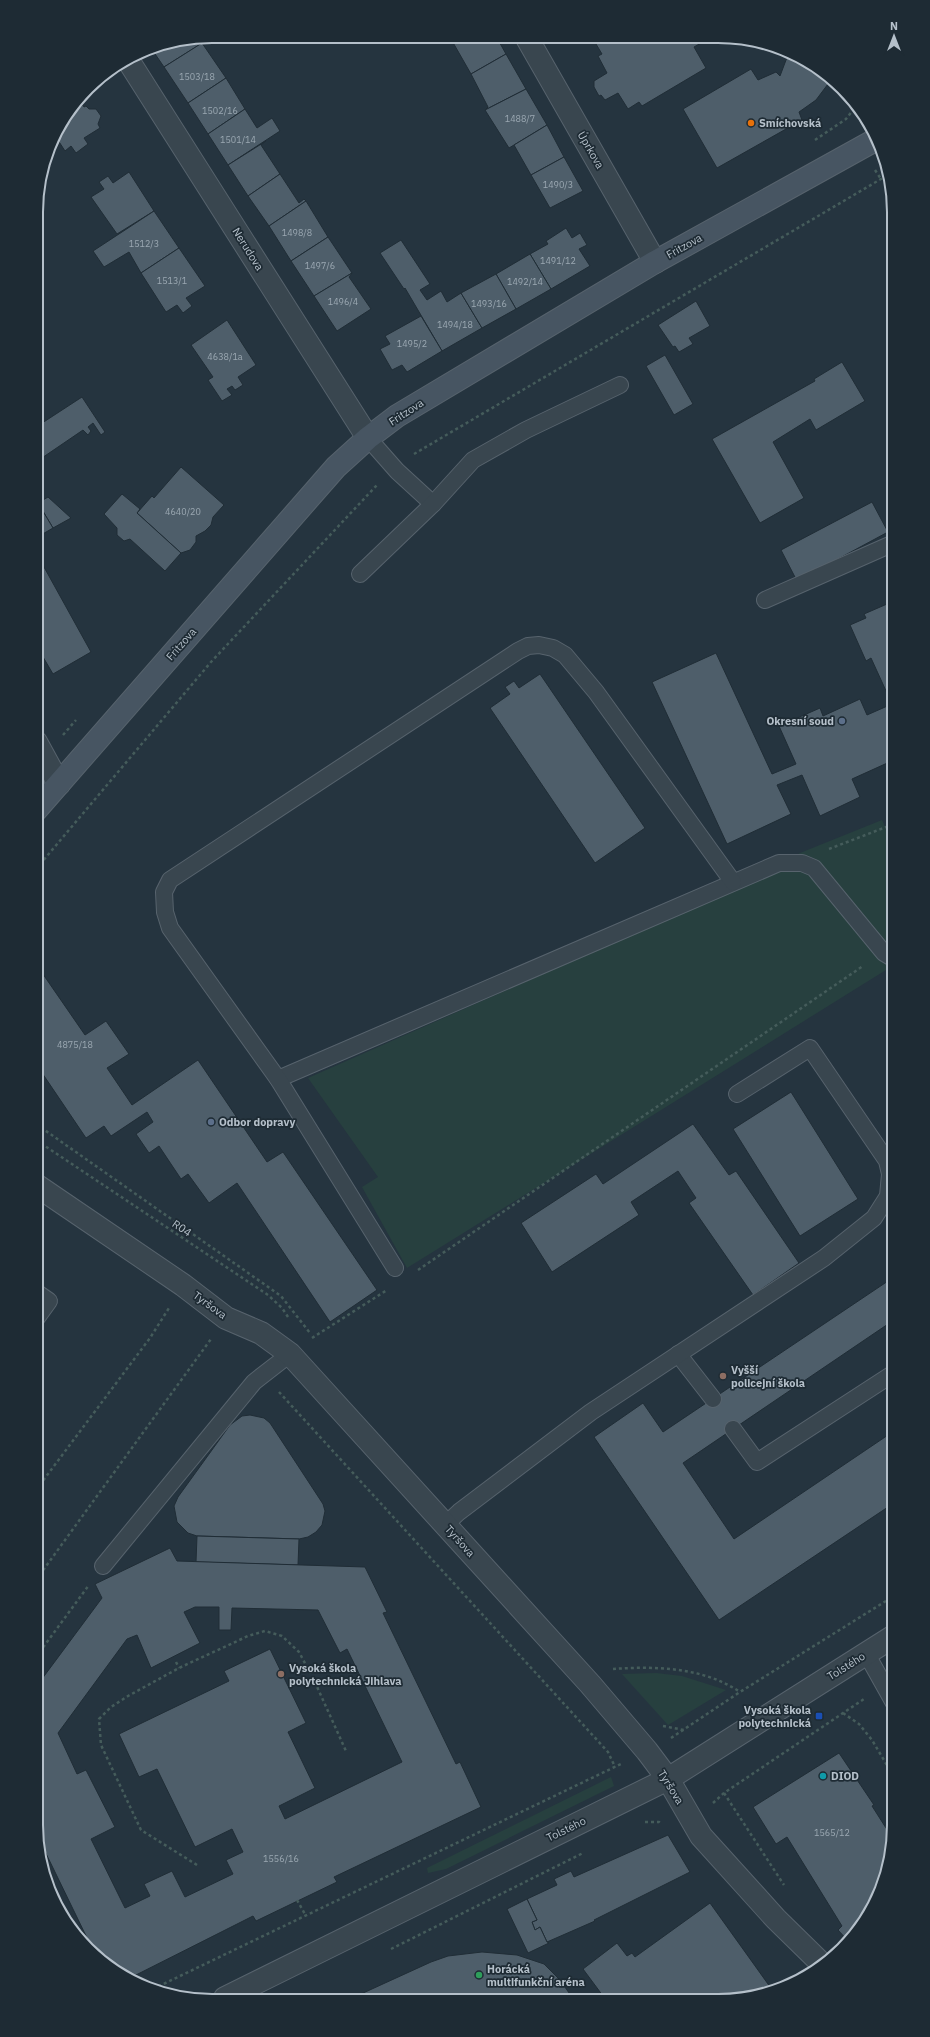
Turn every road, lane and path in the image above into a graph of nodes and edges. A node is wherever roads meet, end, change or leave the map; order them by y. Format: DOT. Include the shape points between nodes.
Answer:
graph roads {
  1 [pos="530,43"];
  2 [pos="130,64"];
  3 [pos="853,110"];
  4 [pos="846,119"];
  5 [pos="872,142"];
  6 [pos="883,177"];
  7 [pos="880,178"];
  8 [pos="655,262"];
  9 [pos="620,385"];
  10 [pos="368,438"];
  11 [pos="433,504"];
  12 [pos="887,546"];
  13 [pos="360,574"];
  14 [pos="765,600"];
  15 [pos="43,755"];
  16 [pos="59,784"];
  17 [pos="43,802"];
  18 [pos="887,827"];
  19 [pos="802,863"];
  20 [pos="733,882"];
  21 [pos="887,954"];
  22 [pos="887,957"];
  23 [pos="278,1079"];
  24 [pos="737,1094"];
  25 [pos="43,1129"];
  26 [pos="43,1145"];
  27 [pos="887,1160"];
  28 [pos="43,1190"];
  29 [pos="887,1198"];
  30 [pos="395,1268"];
  31 [pos="416,1271"];
  32 [pos="183,1286"];
  33 [pos="390,1288"];
  34 [pos="43,1297"];
  35 [pos="43,1309"];
  36 [pos="226,1318"];
  37 [pos="290,1320"];
  38 [pos="290,1354"];
  39 [pos="678,1354"];
  40 [pos="263,1374"];
  41 [pos="887,1378"];
  42 [pos="713,1399"];
  43 [pos="733,1429"];
  44 [pos="43,1481"];
  45 [pos="445,1525"];
  46 [pos="103,1566"];
  47 [pos="43,1570"];
  48 [pos="887,1600"];
  49 [pos="887,1640"];
  50 [pos="43,1648"];
  51 [pos="866,1654"];
  52 [pos="176,1662"];
  53 [pos="179,1668"];
  54 [pos="611,1669"];
  55 [pos="887,1691"];
  56 [pos="740,1692"];
  57 [pos="684,1730"];
  58 [pos="346,1751"];
  59 [pos="887,1765"];
  60 [pos="668,1779"];
  61 [pos="724,1793"];
  62 [pos="693,1823"];
  63 [pos="639,1825"];
  64 [pos="590,1850"];
  65 [pos="197,1865"];
  66 [pos="788,1891"];
  67 [pos="297,1900"];
  68 [pos="306,1916"];
  69 [pos="385,1952"];
  70 [pos="819,1961"];
  71 [pos="160,1986"];
  72 [pos="233,1994"];
  1 -- 8 [label="street, Úprkova"];
  2 -- 10 [label="street, Nerudova"];
  3 -- 4 [label="path"];
  5 -- 8 [label="street, Fritzova"];
  6 -- 7 [label="path"];
  8 -- 10 [label="street, Fritzova" via="397,416"];
  9 -- 11 [label="lane" via="526,430 473,460"];
  10 -- 11 [label="lane" via="397,471"];
  10 -- 16 [label="street, Fritzova" via="336,467"];
  11 -- 13 [label="lane"];
  12 -- 14 [label="lane"];
  15 -- 16 [label="street"];
  16 -- 17 [label="street, Fritzova"];
  18 -- 19 [label="path" via="829,849"];
  19 -- 20 [label="lane" via="779,863"];
  19 -- 21 [label="lane" via="814,868 824,878"];
  20 -- 23 [label="lane"];
  20 -- 23 [label="lane" via="596,692 565,655 553,648 528,646 170,880 164,892 165,912 170,928"];
  22 -- 31 [label="path"];
  23 -- 30 [label="lane"];
  24 -- 27 [label="lane" via="810,1048"];
  25 -- 33 [label="path" via="282,1296 313,1337"];
  26 -- 37 [label="path, R04" via="268,1295"];
  28 -- 32 [label="street, Tyršova"];
  29 -- 39 [label="lane" via="874,1218 824,1258"];
  32 -- 36 [label="street, Tyršova"];
  32 -- 44 [label="path" via="150,1338"];
  34 -- 35 [label="lane" via="49,1301"];
  36 -- 38 [label="street, Tyršova" via="261,1333"];
  36 -- 47 [label="path"];
  38 -- 40 [label="lane"];
  38 -- 45 [label="street, Tyršova"];
  39 -- 42 [label="lane"];
  39 -- 45 [label="lane" via="591,1412"];
  40 -- 46 [label="lane"];
  40 -- 68 [label="path" via="608,1752 614,1767"];
  41 -- 43 [label="lane" via="758,1462"];
  45 -- 60 [label="street, Tyršova" via="590,1684"];
  46 -- 50 [label="path"];
  48 -- 56 [label="path"];
  49 -- 51 [label="street, Tolstého"];
  51 -- 55 [label="lane"];
  51 -- 60 [label="street, Tolstého"];
  52 -- 53 [label="path"];
  53 -- 58 [label="path" via="248,1636 265,1631 282,1636 299,1652"];
  53 -- 65 [label="path" via="111,1707 99,1719 99,1730 101,1745 140,1830"];
  54 -- 56 [label="path" via="641,1667 675,1670 727,1683"];
  56 -- 57 [label="path"];
  59 -- 61 [label="path" via="859,1724 843,1713"];
  60 -- 62 [label="street, Tyršova"];
  60 -- 72 [label="street, Tolstého"];
  61 -- 62 [label="path"];
  61 -- 66 [label="path"];
  62 -- 63 [label="path" via="674,1837 659,1822"];
  62 -- 70 [label="street, Tyršova" via="701,1836 776,1919"];
  64 -- 69 [label="path"];
  67 -- 68 [label="path"];
  68 -- 71 [label="path"];
}
